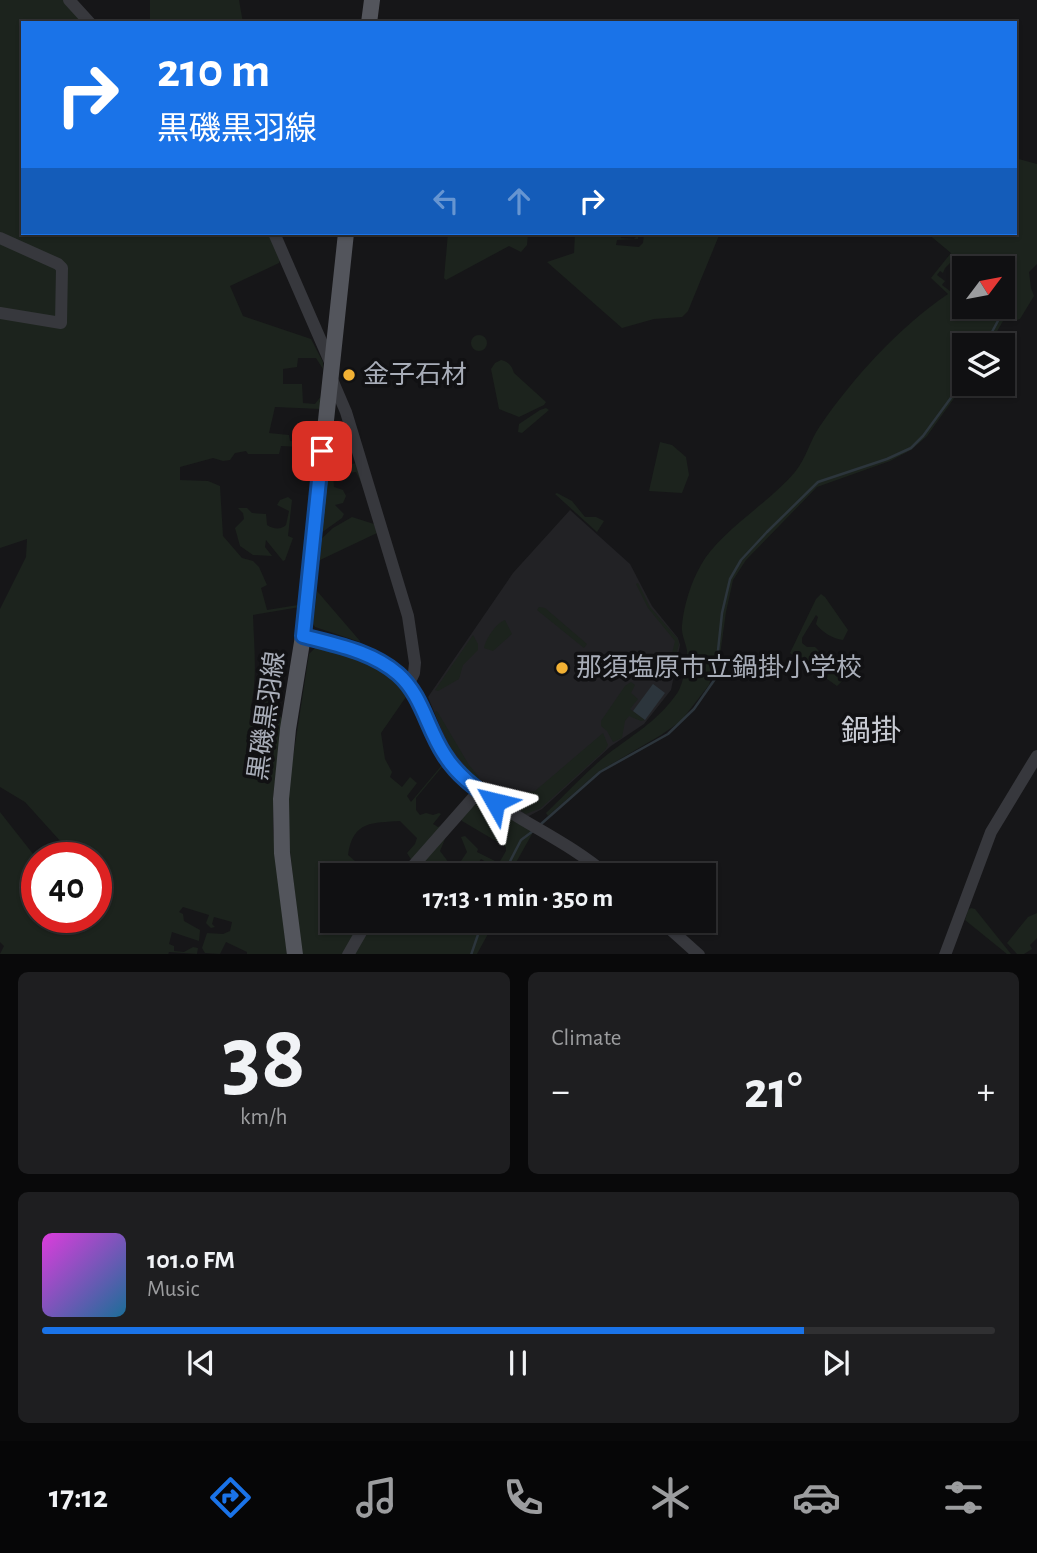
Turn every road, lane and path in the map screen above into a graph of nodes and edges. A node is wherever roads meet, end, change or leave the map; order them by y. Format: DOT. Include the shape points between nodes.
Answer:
graph roads {
  1 [pos="69,0"];
  2 [pos="372,0"];
  3 [pos="88,21"];
  4 [pos="369,21"];
  5 [pos="275,235"];
  6 [pos="346,235"];
  7 [pos="0,238"];
  8 [pos="0,313"];
  9 [pos="330,369"];
  10 [pos="303,636"];
  11 [pos="408,685"];
  12 [pos="1037,756"];
  13 [pos="479,791"];
  14 [pos="416,863"];
  15 [pos="591,863"];
  16 [pos="360,933"];
  17 [pos="675,933"];
  18 [pos="295,954"];
  19 [pos="348,954"];
  20 [pos="699,954"];
  21 [pos="945,954"];
  1 -- 3 [label="street"];
  2 -- 4 [label="main road"];
  5 -- 9 [label="street"];
  6 -- 9 [label="main road, 黒磯黒羽線"];
  7 -- 8 [label="street" via="62,268 61,330"];
  9 -- 10 [label="main road, 黒磯黒羽線"];
  9 -- 11 [label="street" via="408,617 415,663"];
  10 -- 11 [label="street" via="375,659"];
  10 -- 18 [label="main road, 黒磯黒羽線" via="281,799 282,853"];
  11 -- 13 [label="street" via="443,753"];
  12 -- 21 [label="street" via="991,832"];
  13 -- 14 [label="street"];
  13 -- 15 [label="street"];
  16 -- 19 [label="street"];
  17 -- 20 [label="street"];
}
